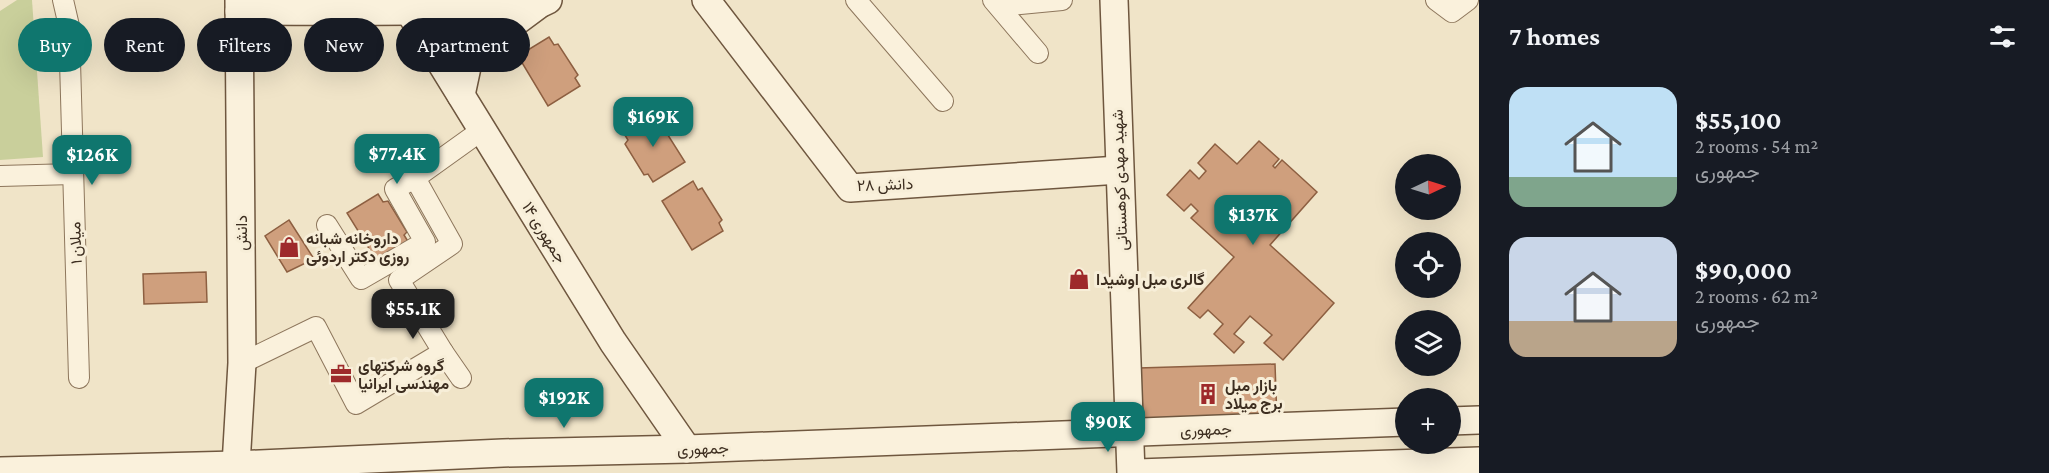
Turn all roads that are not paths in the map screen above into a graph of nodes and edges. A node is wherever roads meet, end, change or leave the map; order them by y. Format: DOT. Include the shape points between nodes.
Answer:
graph roads {
  1 [pos="63,0"];
  2 [pos="706,0"];
  3 [pos="856,0"];
  4 [pos="1062,0"];
  5 [pos="1113,0"];
  6 [pos="1436,0"];
  7 [pos="1468,0"];
  8 [pos="543,3"];
  9 [pos="996,3"];
  10 [pos="239,6"];
  11 [pos="416,6"];
  12 [pos="1038,53"];
  13 [pos="461,95"];
  14 [pos="943,101"];
  15 [pos="482,130"];
  16 [pos="1119,170"];
  17 [pos="73,174"];
  18 [pos="0,176"];
  19 [pos="415,178"];
  20 [pos="327,225"];
  21 [pos="442,352"];
  22 [pos="242,363"];
  23 [pos="79,378"];
  24 [pos="461,378"];
  25 [pos="1479,420"];
  26 [pos="1461,421"];
  27 [pos="1395,422"];
  28 [pos="1130,432"];
  29 [pos="687,449"];
  30 [pos="1479,461"];
  31 [pos="236,470"];
  32 [pos="0,471"];
  33 [pos="1131,473"];
  34 [pos="1138,473"];
  1 -- 17 [label="street, میلان ۱" via="69,26"];
  2 -- 16 [label="main road, دانش ۲۸" via="850,188"];
  3 -- 14 [label="street"];
  4 -- 9 [label="street"];
  5 -- 16 [label="main road, شهید مهدی کوهستانی"];
  6 -- 7 [label="street" via="1452,12"];
  8 -- 11 [label="main road"];
  8 -- 13 [label="main road" via="476,51 467,67"];
  9 -- 12 [label="street"];
  10 -- 11 [label="main road"];
  10 -- 22 [label="main road, دانش"];
  11 -- 13 [label="main road, جمهوری ۱۴"];
  13 -- 15 [label="main road, جمهوری ۱۴"];
  15 -- 19 [label="street"];
  15 -- 29 [label="main road, جمهوری ۱۴" via="613,342"];
  16 -- 28 [label="main road, شهید مهدی کوهستانی"];
  17 -- 18 [label="street"];
  17 -- 23 [label="street, میلان ۱"];
  19 -- 20 [label="street" via="395,189 425,242 361,279"];
  19 -- 21 [label="street" via="452,244 399,280"];
  21 -- 22 [label="street" via="356,404 316,327"];
  21 -- 24 [label="street"];
  22 -- 31 [label="main road, دانش"];
  25 -- 26 [label="main road"];
  27 -- 28 [label="main road, جمهوری"];
  28 -- 29 [label="main road, جمهوری"];
  28 -- 33 [label="main road, شهید مهدی کوهستانی"];
  29 -- 31 [label="main road, جمهوری" via="503,453"];
  30 -- 34 [label="main road"];
  31 -- 32 [label="main road, جمهوری"];
}
